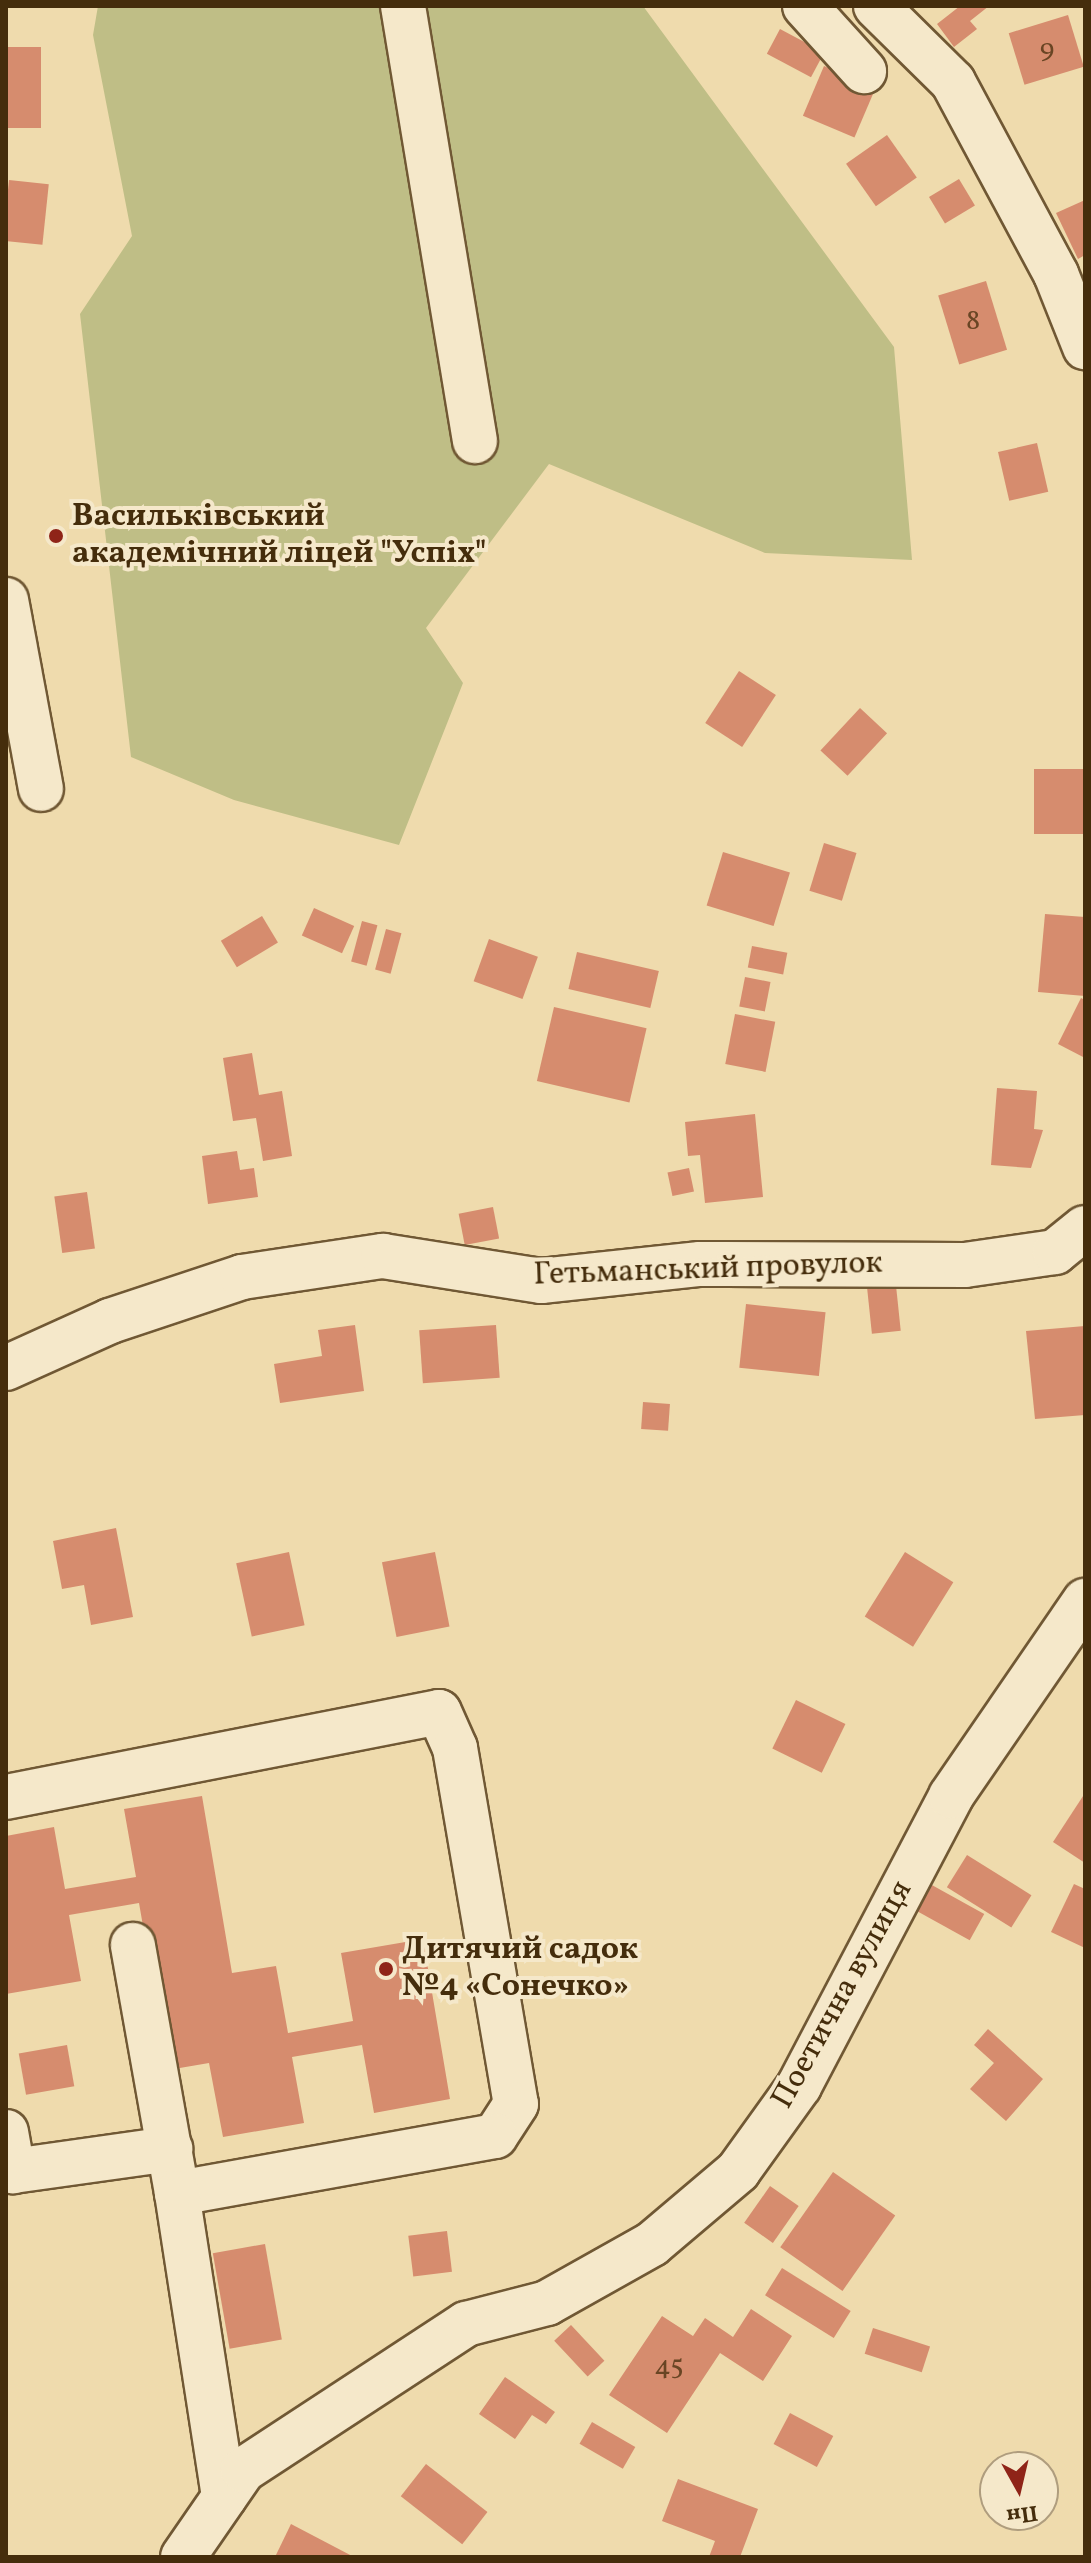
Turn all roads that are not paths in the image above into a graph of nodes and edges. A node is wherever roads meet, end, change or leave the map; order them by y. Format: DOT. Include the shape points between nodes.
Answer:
graph roads {
  1 [pos="403,6"];
  2 [pos="805,6"];
  3 [pos="876,6"];
  4 [pos="864,71"];
  5 [pos="1085,347"];
  6 [pos="475,441"];
  7 [pos="6,600"];
  8 [pos="41,789"];
  9 [pos="1085,1228"];
  10 [pos="6,1368"];
  11 [pos="1085,1601"];
  12 [pos="6,1797"];
  13 [pos="133,1945"];
  14 [pos="6,2132"];
  15 [pos="170,2149"];
  16 [pos="177,2193"];
  17 [pos="224,2497"];
  18 [pos="183,2557"];
  1 -- 6 [label="street"];
  2 -- 4 [label="street"];
  3 -- 5 [label="street" via="953,82 1056,274"];
  7 -- 8 [label="street"];
  9 -- 10 [label="street, Гетьманський провулок" via="1055,1252 965,1265 700,1264 541,1281 383,1256 242,1277 110,1321"];
  11 -- 17 [label="street, Поетична вулиця" via="951,1796 799,2086 738,2171 652,2244 547,2303 466,2324 243,2470"];
  12 -- 16 [label="street" via="439,1712 455,1748 516,2104 495,2136"];
  13 -- 15 [label="street"];
  14 -- 15 [label="street" via="13,2171"];
  15 -- 16 [label="street"];
  16 -- 17 [label="street"];
  17 -- 18 [label="street, Поетична вулиця"];
}
